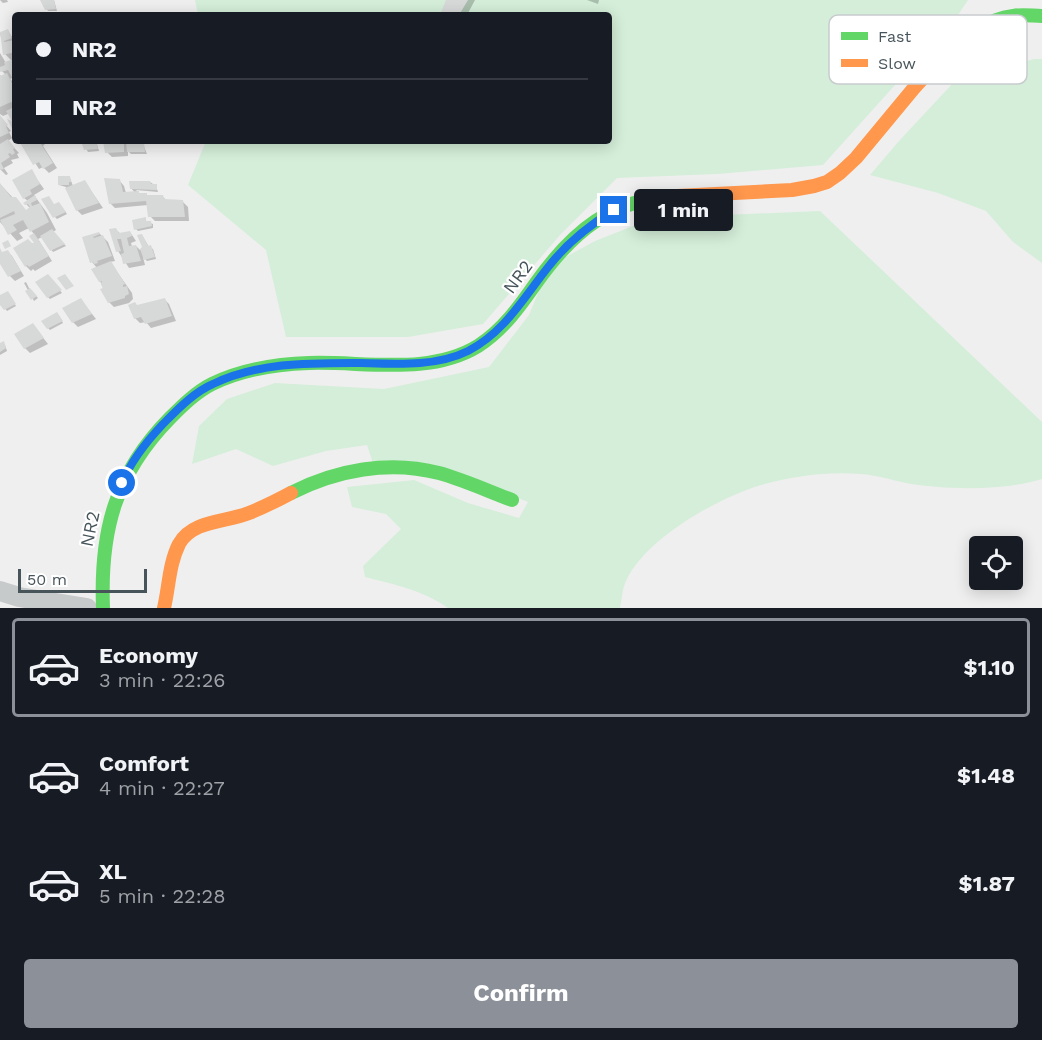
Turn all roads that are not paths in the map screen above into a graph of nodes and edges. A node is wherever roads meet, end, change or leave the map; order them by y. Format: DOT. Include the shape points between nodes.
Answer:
graph roads {
  1 [pos="1009,15"];
  2 [pos="1042,16"];
  3 [pos="917,84"];
  4 [pos="512,500"];
  5 [pos="0,591"];
  6 [pos="87,608"];
  7 [pos="104,608"];
  8 [pos="164,608"];
  1 -- 2 [label="main road, NR2 / NR2"];
  3 -- 7 [label="main road, NR2 / NR2" via="871,142 842,172 824,183 795,191 652,197 614,210 574,237 512,316 467,351 427,362 285,365 232,376 211,385 153,434 127,471 108,520 103,548"];
  4 -- 8 [label="main road" via="432,471 379,468 339,475 238,518 197,528 184,536 177,548"];
  5 -- 6 [label="street"];
}
